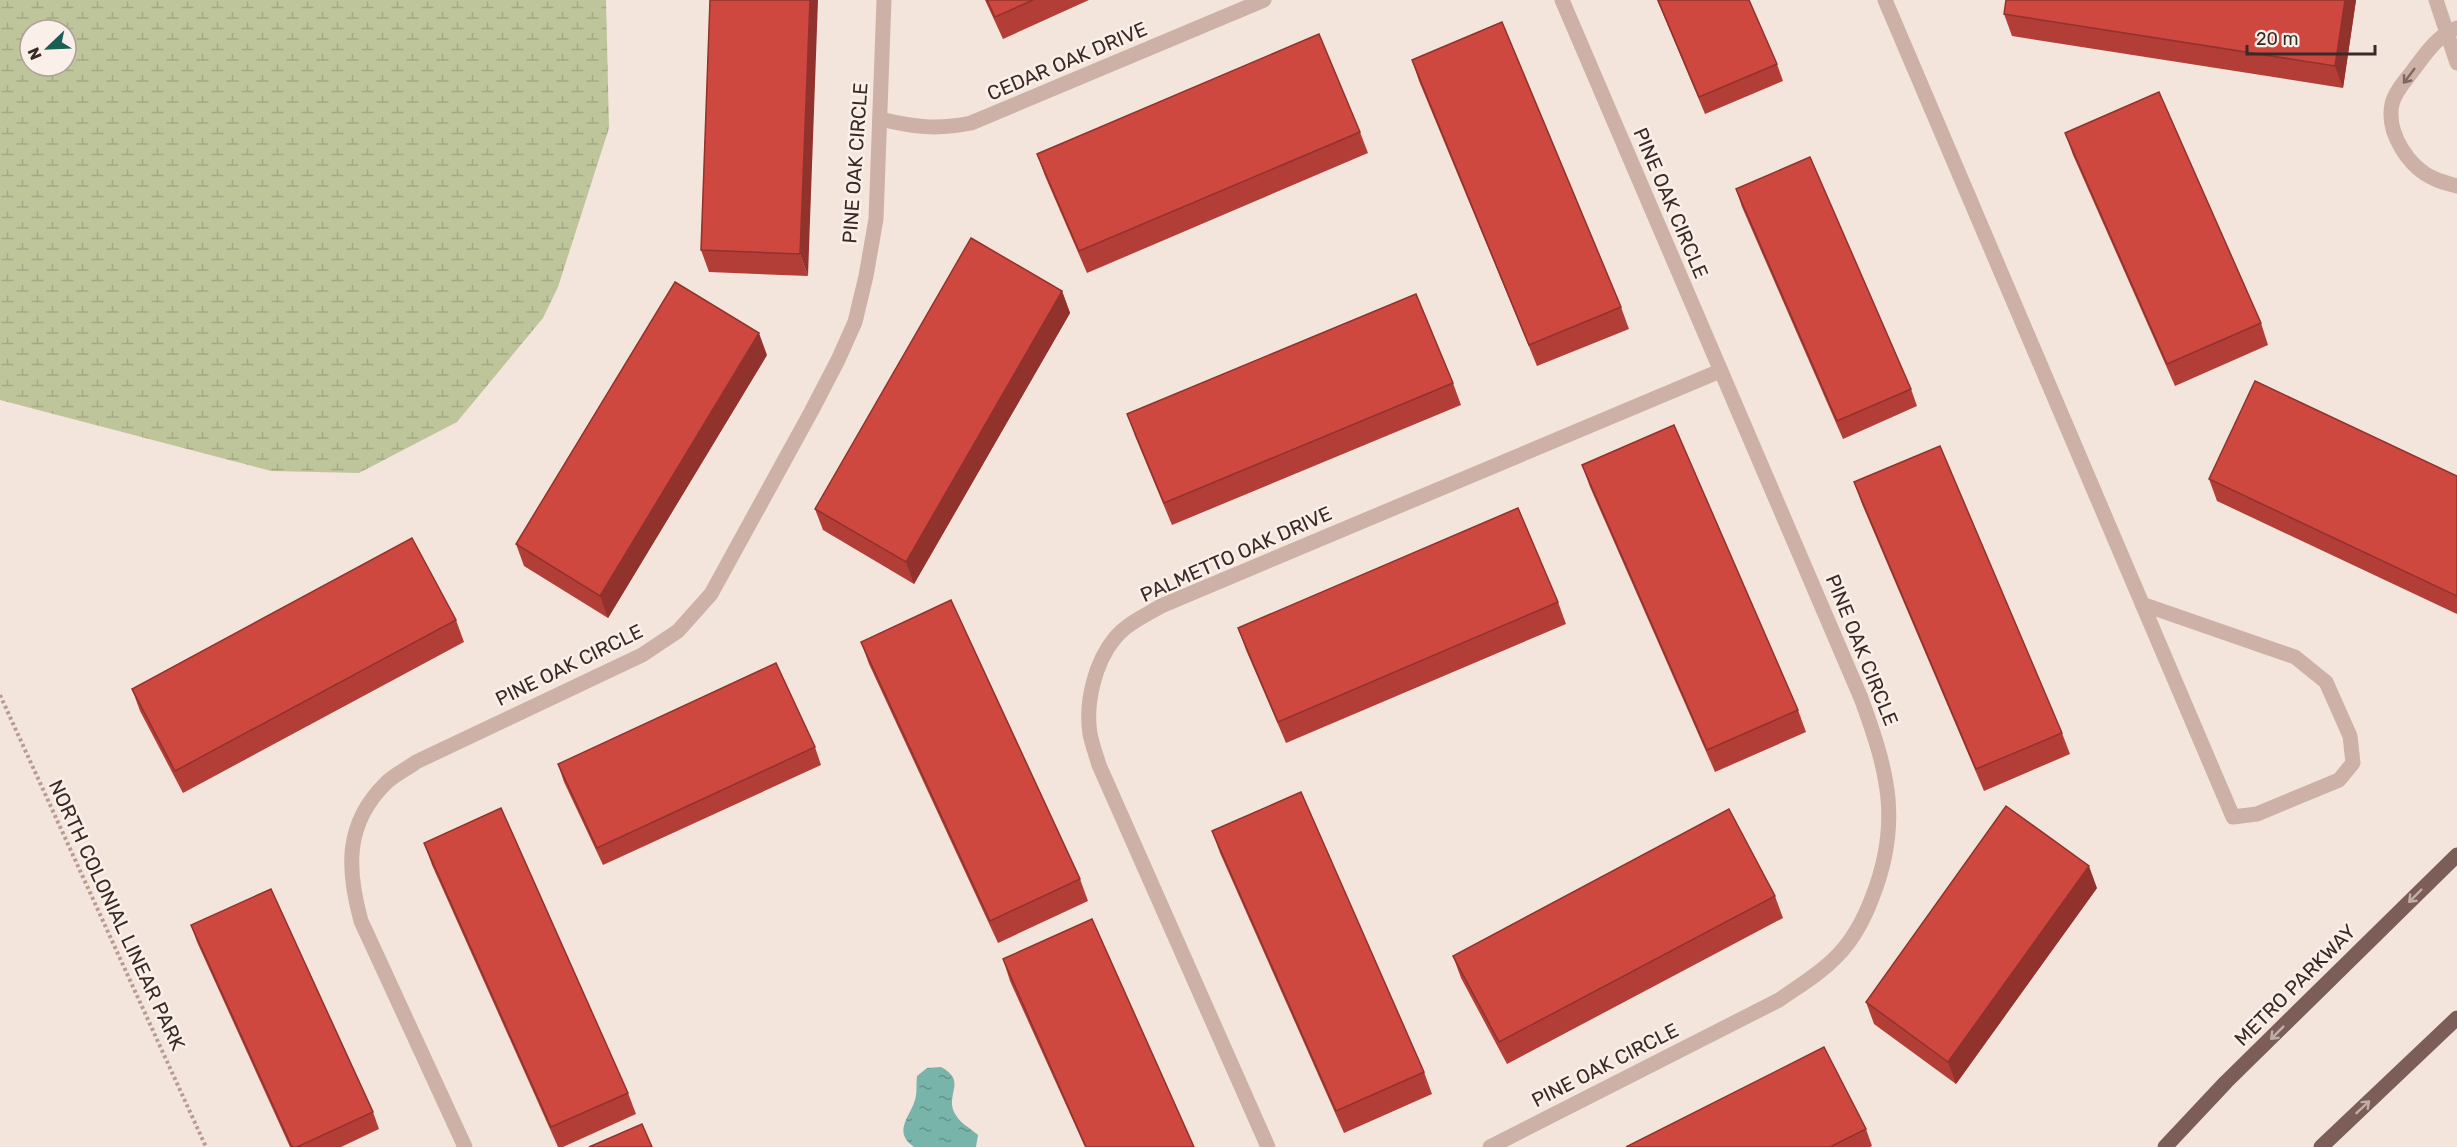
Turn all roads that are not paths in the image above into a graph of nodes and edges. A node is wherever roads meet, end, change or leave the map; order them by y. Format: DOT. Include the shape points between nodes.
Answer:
graph roads {
  1 [pos="884,0"];
  2 [pos="1264,0"];
  3 [pos="1562,0"];
  4 [pos="1885,0"];
  5 [pos="2436,0"];
  6 [pos="2452,30"];
  7 [pos="2457,63"];
  8 [pos="880,119"];
  9 [pos="2457,186"];
  10 [pos="1720,371"];
  11 [pos="2142,604"];
  12 [pos="2457,855"];
  13 [pos="2457,1018"];
  14 [pos="465,1147"];
  15 [pos="1268,1147"];
  16 [pos="1490,1147"];
  17 [pos="2165,1147"];
  18 [pos="2321,1147"];
  1 -- 8 [label="street, PINE OAK CIRCLE"];
  2 -- 8 [label="street, CEDAR OAK DRIVE" via="971,123 945,128 915,127"];
  3 -- 10 [label="street, PINE OAK CIRCLE"];
  4 -- 11 [label="street"];
  5 -- 6 [label="street"];
  6 -- 7 [label="street"];
  6 -- 9 [label="street, one-way" via="2427,51 2402,86 2391,116 2395,136 2408,159 2433,178"];
  8 -- 14 [label="street, PINE OAK CIRCLE" via="876,219 855,322 711,594 678,631 642,655 416,762 386,783 366,808 354,833 350,866 361,921"];
  10 -- 15 [label="street, PALMETTO OAK DRIVE" via="1161,606 1116,637 1103,658 1089,704 1090,733 1099,765"];
  10 -- 16 [label="street, PINE OAK CIRCLE" via="1877,742 1887,779 1890,816 1886,857 1863,920 1838,955 1814,977 1779,1000"];
  11 -- 11 [label="street" via="2233,817 2258,814 2339,780 2354,763 2350,736 2326,681 2295,657"];
  12 -- 17 [label="main road, METRO PARKWAY, one-way"];
  18 -- 13 [label="main road, one-way"];
}
